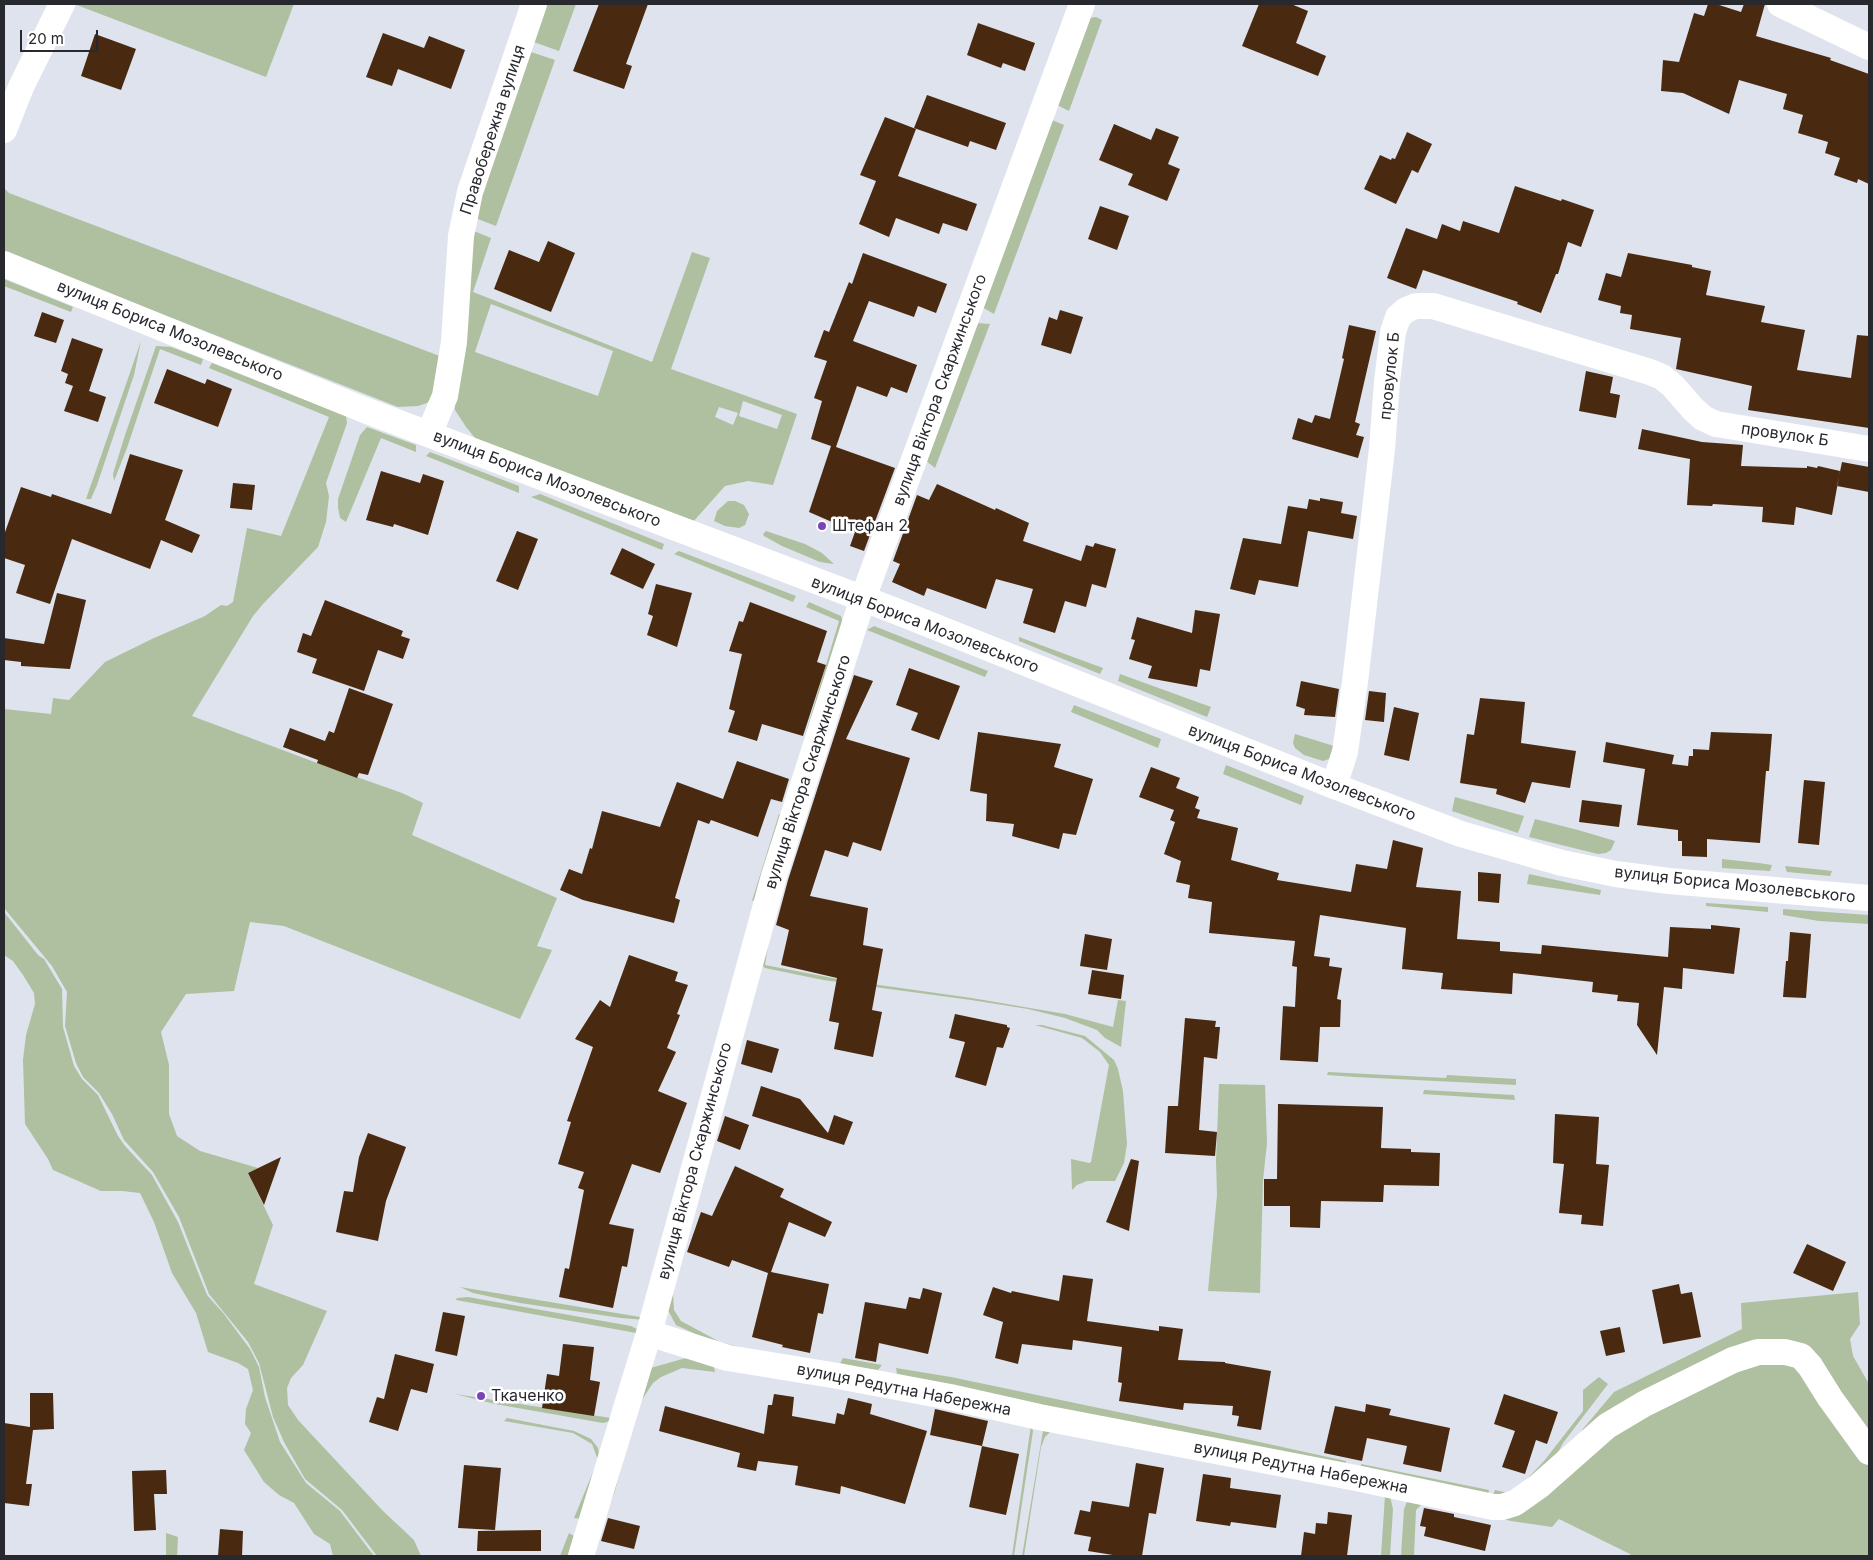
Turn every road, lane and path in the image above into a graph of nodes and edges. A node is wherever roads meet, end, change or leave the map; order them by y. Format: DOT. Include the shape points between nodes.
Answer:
graph roads {
  1 [pos="62,4"];
  2 [pos="534,4"];
  3 [pos="1082,4"];
  4 [pos="1780,4"];
  5 [pos="1869,47"];
  6 [pos="4,130"];
  7 [pos="4,264"];
  8 [pos="429,434"];
  9 [pos="1869,449"];
  10 [pos="863,598"];
  11 [pos="1334,786"];
  12 [pos="1869,898"];
  13 [pos="649,1333"];
  14 [pos="1869,1452"];
  15 [pos="580,1556"];
  1 -- 6 [label="street" via="21,87"];
  2 -- 8 [label="street, Правобережна вулиця" via="470,192 461,236 454,342 447,386"];
  3 -- 10 [label="street, вулиця Віктора Скаржинського"];
  4 -- 5 [label="street"];
  7 -- 8 [label="street, вулиця Бориса Мозолевського"];
  8 -- 10 [label="street, вулиця Бориса Мозолевського"];
  9 -- 11 [label="street, провулок Б" via="1716,424 1703,418 1673,386 1650,372 1433,306 1406,310 1398,317 1392,332 1355,682 1346,752"];
  10 -- 11 [label="street, вулиця Бориса Мозолевського"];
  10 -- 13 [label="street, вулиця Віктора Скаржинського" via="774,876"];
  11 -- 12 [label="street, вулиця Бориса Мозолевського" via="1461,834 1562,863 1669,881"];
  13 -- 14 [label="street, вулиця Редутна Набережна" via="728,1358 950,1397 1492,1507 1515,1503 1607,1426 1644,1404 1733,1360 1758,1352 1785,1352 1801,1356 1810,1366"];
  13 -- 15 [label="street, вулиця Віктора Скаржинського"];
}
